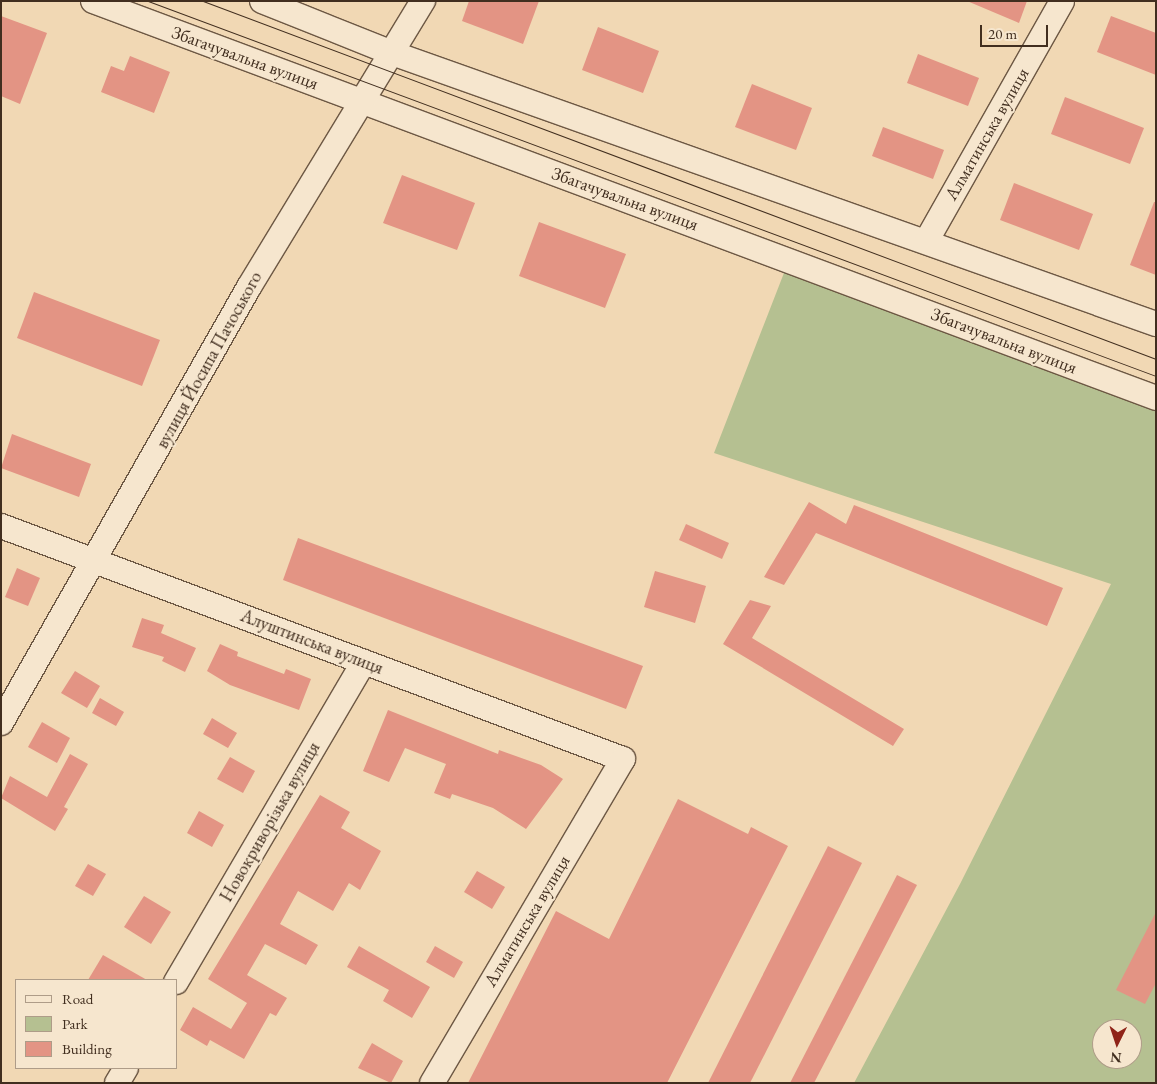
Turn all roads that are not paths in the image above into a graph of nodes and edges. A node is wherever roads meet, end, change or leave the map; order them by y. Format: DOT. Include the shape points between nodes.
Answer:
graph roads {
  1 [pos="93,1"];
  2 [pos="262,1"];
  3 [pos="423,1"];
  4 [pos="1062,1"];
  5 [pos="392,53"];
  6 [pos="361,101"];
  7 [pos="927,240"];
  8 [pos="1156,324"];
  9 [pos="1156,398"];
  10 [pos="1,526"];
  11 [pos="97,561"];
  12 [pos="364,662"];
  13 [pos="1,723"];
  14 [pos="623,759"];
  15 [pos="178,979"];
  16 [pos="125,1069"];
  17 [pos="117,1083"];
  18 [pos="432,1083"];
  1 -- 6 [label="street, Збагачувальна вулиця"];
  2 -- 5 [label="street"];
  3 -- 5 [label="street, вулиця Йосипа Пачоського"];
  4 -- 7 [label="street, Алматинська вулиця"];
  5 -- 6 [label="street, вулиця Йосипа Пачоського"];
  5 -- 7 [label="street"];
  6 -- 9 [label="street, Збагачувальна вулиця"];
  6 -- 11 [label="street, вулиця Йосипа Пачоського" via="249,288"];
  7 -- 8 [label="street"];
  10 -- 11 [label="street, Алуштинська вулиця"];
  11 -- 12 [label="street, Алуштинська вулиця"];
  11 -- 13 [label="street, вулиця Йосипа Пачоського"];
  12 -- 14 [label="street, Алуштинська вулиця"];
  12 -- 15 [label="street, Новокриворізька вулиця"];
  14 -- 18 [label="street, Алматинська вулиця"];
  16 -- 17 [label="street"];
}
